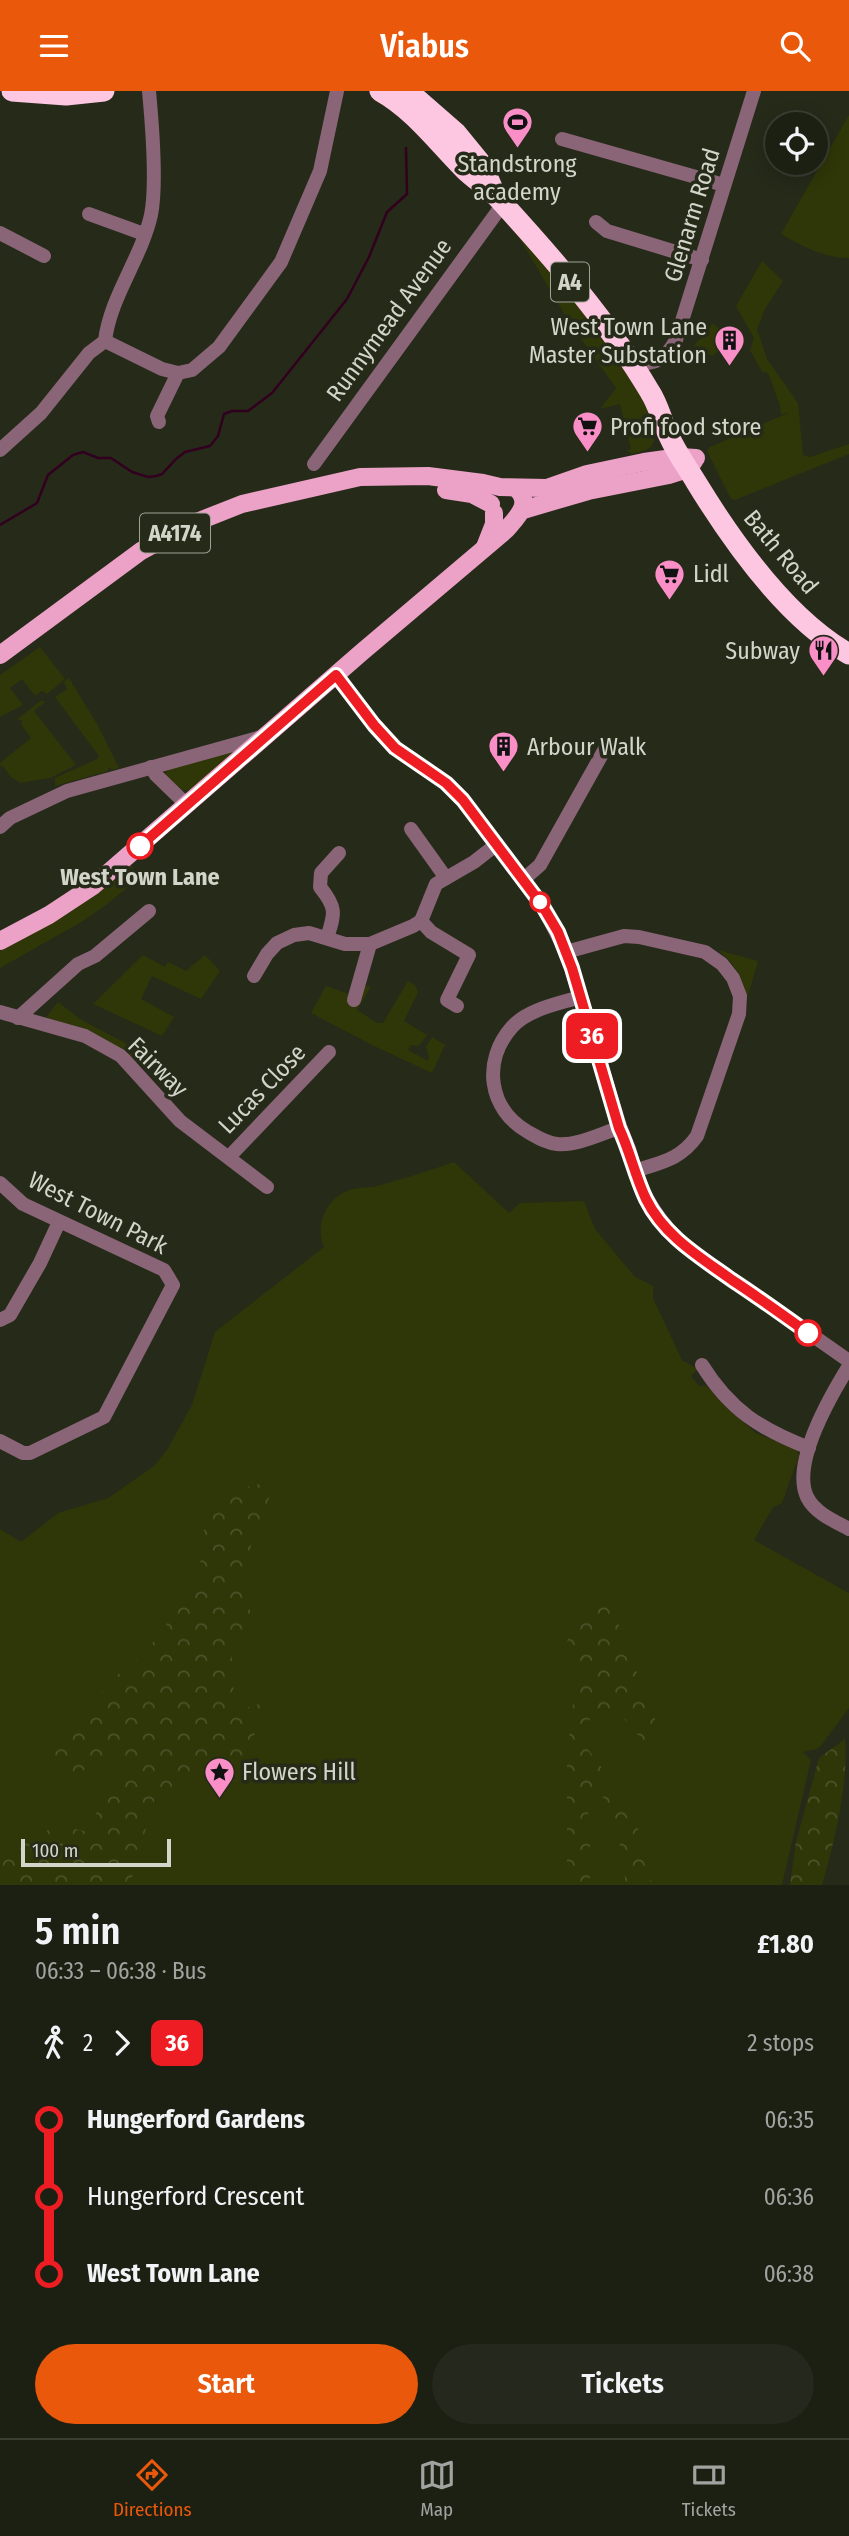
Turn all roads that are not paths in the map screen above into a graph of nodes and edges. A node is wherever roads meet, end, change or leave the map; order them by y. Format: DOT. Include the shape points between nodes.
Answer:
graph roads {
  1 [pos="12,91"];
  2 [pos="104,91"];
  3 [pos="149,91"];
  4 [pos="337,91"];
  5 [pos="380,91"];
  6 [pos="754,91"];
  7 [pos="409,95"];
  8 [pos="562,139"];
  9 [pos="724,185"];
  10 [pos="498,199"];
  11 [pos="89,214"];
  12 [pos="596,222"];
  13 [pos="0,233"];
  14 [pos="145,234"];
  15 [pos="44,256"];
  16 [pos="702,260"];
  17 [pos="105,341"];
  18 [pos="633,365"];
  19 [pos="178,373"];
  20 [pos="659,408"];
  21 [pos="159,422"];
  22 [pos="668,435"];
  23 [pos="0,450"];
  24 [pos="688,461"];
  25 [pos="644,462"];
  26 [pos="314,464"];
  27 [pos="335,484"];
  28 [pos="508,488"];
  29 [pos="492,508"];
  30 [pos="519,514"];
  31 [pos="485,547"];
  32 [pos="849,638"];
  33 [pos="0,655"];
  34 [pos="849,655"];
  35 [pos="336,675"];
  36 [pos="266,736"];
  37 [pos="607,747"];
  38 [pos="152,767"];
  39 [pos="187,805"];
  40 [pos="0,828"];
  41 [pos="411,829"];
  42 [pos="497,844"];
  43 [pos="339,853"];
  44 [pos="446,878"];
  45 [pos="524,879"];
  46 [pos="149,911"];
  47 [pos="421,921"];
  48 [pos="327,938"];
  49 [pos="0,941"];
  50 [pos="370,944"];
  51 [pos="566,952"];
  52 [pos="254,976"];
  53 [pos="580,997"];
  54 [pos="354,1000"];
  55 [pos="457,1006"];
  56 [pos="0,1011"];
  57 [pos="18,1018"];
  58 [pos="329,1052"];
  59 [pos="619,1128"];
  60 [pos="229,1157"];
  61 [pos="635,1171"];
  62 [pos="0,1183"];
  63 [pos="267,1187"];
  64 [pos="59,1222"];
  65 [pos="0,1321"];
  66 [pos="849,1364"];
  67 [pos="702,1365"];
  68 [pos="0,1441"];
  69 [pos="809,1448"];
  70 [pos="849,1529"];
  1 -- 2 [label="highway" via="66,95"];
  3 -- 14 [label="street" via="153,192"];
  4 -- 19 [label="street" via="320,171 281,262 219,347 192,370"];
  5 -- 7 [label="highway, A4"];
  6 -- 9 [label="street, Glenarm Road"];
  7 -- 10 [label="highway, A4" via="451,141 483,166"];
  8 -- 9 [label="street"];
  9 -- 16 [label="street, Glenarm Road"];
  10 -- 18 [label="highway, A4" via="540,244"];
  10 -- 26 [label="street, Runnymead Avenue"];
  11 -- 14 [label="street"];
  12 -- 16 [label="street" via="607,231"];
  13 -- 15 [label="street"];
  14 -- 17 [label="street"];
  16 -- 18 [label="street, Glenarm Road" via="666,357"];
  17 -- 19 [label="street"];
  17 -- 23 [label="street" via="89,353 41,413"];
  18 -- 20 [label="highway, A4"];
  19 -- 21 [label="street"];
  20 -- 22 [label="highway, A4"];
  20 -- 24 [label="highway, A4" via="678,426"];
  22 -- 24 [label="highway, A4"];
  22 -- 25 [label="main road"];
  24 -- 25 [label="main road, A4174"];
  24 -- 30 [label="main road, A4174"];
  24 -- 32 [label="highway, Bath Road / A4" via="783,583 816,618"];
  24 -- 34 [label="highway, Bath Road / A4" via="717,516 783,600"];
  25 -- 28 [label="main road, A4174" via="547,488"];
  27 -- 28 [label="main road, A4174" via="360,477 395,476"];
  27 -- 29 [label="main road, A4174" via="435,488 472,494"];
  27 -- 33 [label="main road, A4174" via="242,503 189,525 141,551"];
  28 -- 29 [label="main road" via="494,493"];
  28 -- 30 [label="main road" via="522,494"];
  29 -- 30 [label="main road, A4174" via="504,519"];
  29 -- 31 [label="main road" via="494,524"];
  30 -- 31 [label="main road"];
  31 -- 35 [label="main road"];
  35 -- 36 [label="main road"];
  35 -- 42 [label="street" via="395,748 446,783"];
  36 -- 38 [label="street"];
  36 -- 39 [label="main road"];
  37 -- 45 [label="street" via="540,865"];
  38 -- 39 [label="street"];
  38 -- 40 [label="street" via="67,790 10,818"];
  39 -- 49 [label="main road" via="93,886"];
  41 -- 44 [label="street"];
  42 -- 44 [label="street"];
  42 -- 45 [label="street"];
  43 -- 48 [label="street" via="321,873 320,887 332,901 334,914"];
  44 -- 47 [label="street" via="436,884"];
  45 -- 51 [label="street"];
  46 -- 57 [label="street" via="95,956 78,964"];
  47 -- 50 [label="street"];
  47 -- 55 [label="street" via="430,932 469,955 447,1000"];
  48 -- 50 [label="street"];
  48 -- 52 [label="street" via="309,933 277,943"];
  50 -- 54 [label="street"];
  51 -- 53 [label="street"];
  51 -- 61 [label="street" via="624,936 705,952 722,964 740,996 739,1014 697,1136 678,1157"];
  53 -- 59 [label="street"];
  53 -- 59 [label="street" via="527,1014 512,1027 498,1048 494,1092 516,1125 549,1143 570,1144"];
  56 -- 57 [label="street, Fairway"];
  57 -- 60 [label="street, Fairway" via="85,1036 121,1056 180,1121"];
  58 -- 60 [label="street, Lucas Close"];
  59 -- 61 [label="street"];
  60 -- 63 [label="street, Fairway"];
  61 -- 66 [label="street" via="647,1200 682,1244"];
  62 -- 64 [label="street, West Town Park" via="23,1204"];
  64 -- 65 [label="street" via="10,1315"];
  64 -- 68 [label="street, West Town Park" via="164,1270 173,1285 104,1417 30,1453"];
  66 -- 69 [label="street"];
  67 -- 69 [label="street" via="734,1407 778,1436"];
  69 -- 70 [label="street" via="802,1471 807,1497 816,1509"];
}
